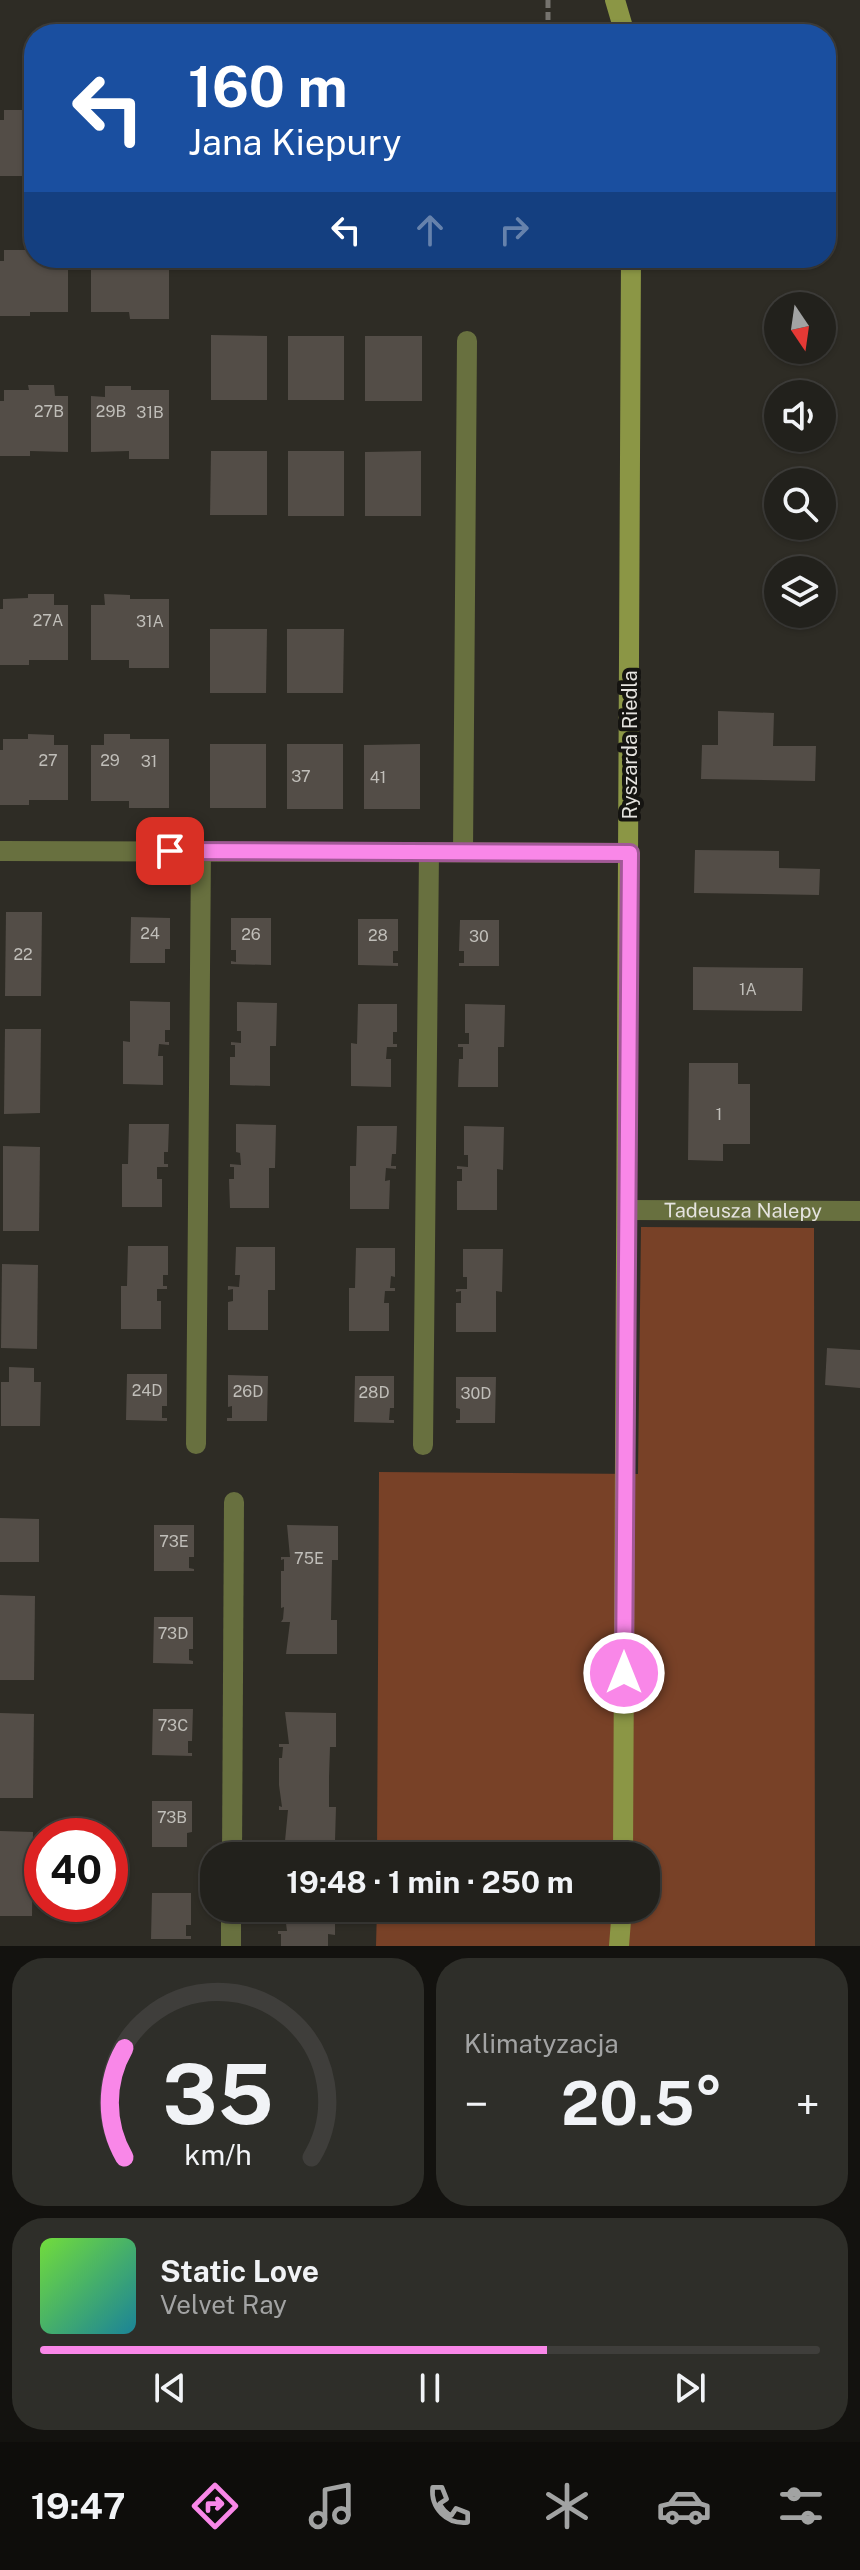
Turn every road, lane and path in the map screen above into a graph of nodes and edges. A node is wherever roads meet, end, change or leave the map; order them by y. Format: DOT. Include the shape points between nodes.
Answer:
graph roads {
  1 [pos="548,0"];
  2 [pos="615,0"];
  3 [pos="548,24"];
  4 [pos="622,24"];
  5 [pos="631,268"];
  6 [pos="467,341"];
  7 [pos="0,851"];
  8 [pos="201,851"];
  9 [pos="429,852"];
  10 [pos="463,852"];
  11 [pos="630,853"];
  12 [pos="627,1210"];
  13 [pos="860,1211"];
  14 [pos="196,1444"];
  15 [pos="423,1445"];
  16 [pos="234,1502"];
  17 [pos="232,1842"];
  18 [pos="623,1842"];
  19 [pos="231,1922"];
  20 [pos="621,1922"];
  21 [pos="231,1946"];
  22 [pos="619,1946"];
  1 -- 3 [label="path"];
  2 -- 4 [label="street"];
  5 -- 11 [label="street, Ryszarda Riedla"];
  6 -- 10 [label="street"];
  7 -- 8 [label="street"];
  8 -- 9 [label="street"];
  8 -- 14 [label="street"];
  9 -- 10 [label="street"];
  9 -- 15 [label="street"];
  10 -- 11 [label="street"];
  11 -- 12 [label="street, Ryszarda Riedla"];
  12 -- 13 [label="street, Tadeusza Nalepy"];
  12 -- 18 [label="street, Ryszarda Riedla"];
  16 -- 17 [label="street"];
  19 -- 21 [label="street"];
  20 -- 22 [label="street"];
}
